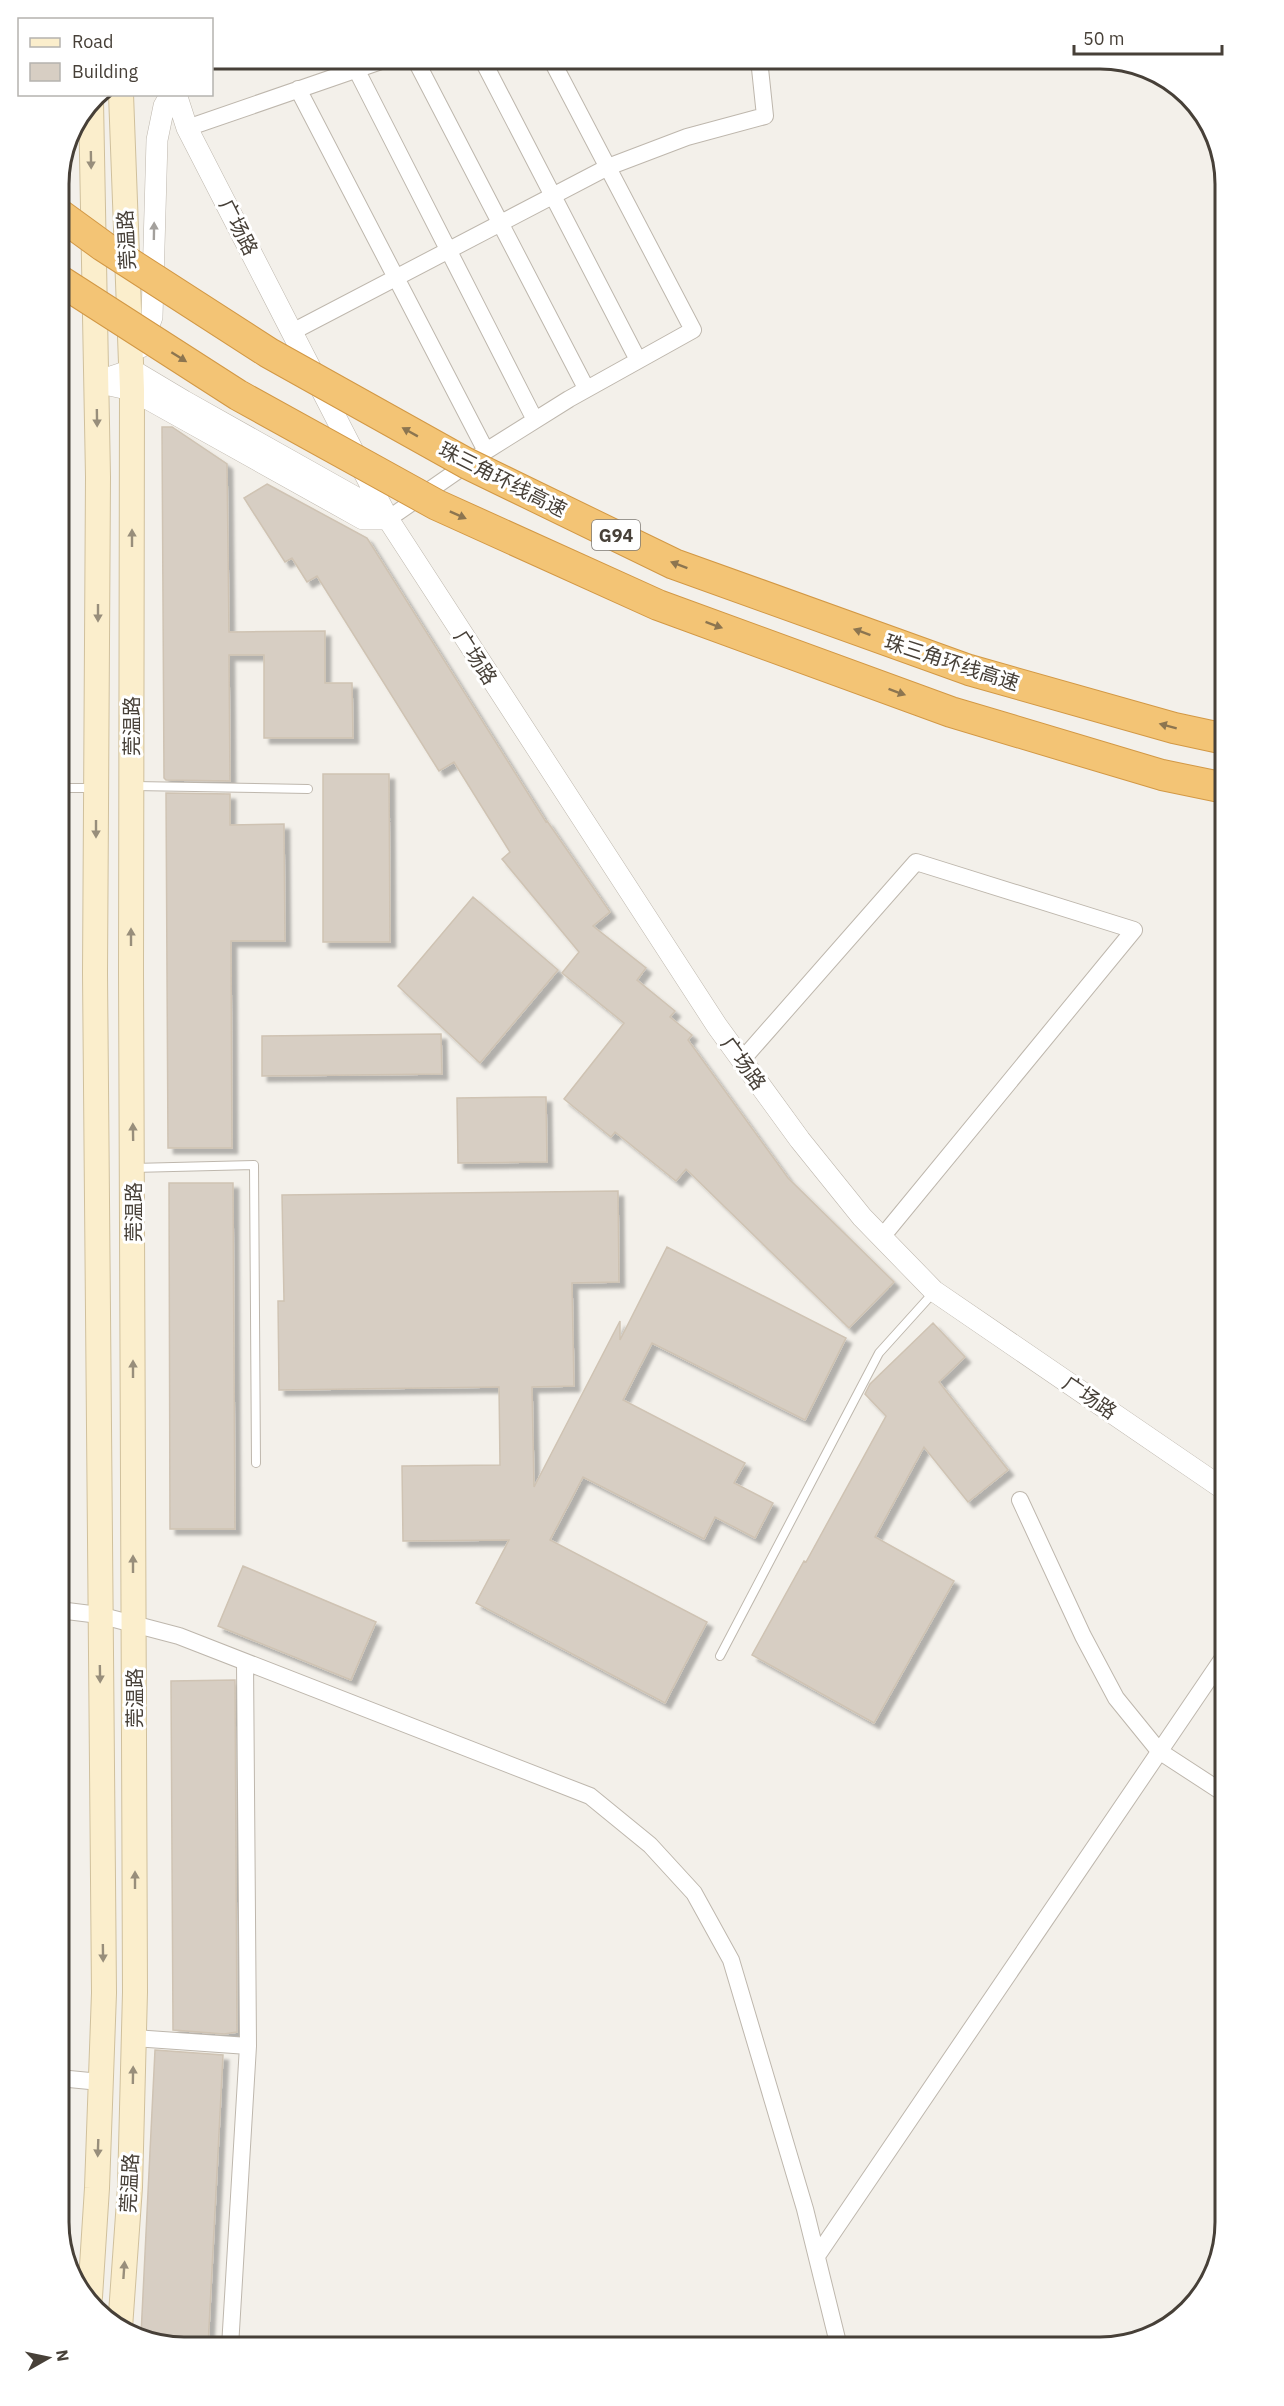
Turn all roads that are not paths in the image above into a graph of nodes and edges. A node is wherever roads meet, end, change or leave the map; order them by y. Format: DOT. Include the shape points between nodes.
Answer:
graph roads {
  1 [pos="356,69"];
  2 [pos="421,69"];
  3 [pos="487,69"];
  4 [pos="556,69"];
  5 [pos="760,69"];
  6 [pos="298,89"];
  7 [pos="121,96"];
  8 [pos="170,96"];
  9 [pos="177,96"];
  10 [pos="91,116"];
  11 [pos="187,128"];
  12 [pos="608,167"];
  13 [pos="553,196"];
  14 [pos="69,221"];
  15 [pos="501,223"];
  16 [pos="448,250"];
  17 [pos="396,278"];
  18 [pos="69,286"];
  19 [pos="292,332"];
  20 [pos="638,360"];
  21 [pos="132,380"];
  22 [pos="96,382"];
  23 [pos="586,388"];
  24 [pos="535,420"];
  25 [pos="486,451"];
  26 [pos="388,519"];
  27 [pos="1215,737"];
  28 [pos="131,786"];
  29 [pos="1215,786"];
  30 [pos="69,788"];
  31 [pos="97,788"];
  32 [pos="308,789"];
  33 [pos="742,1060"];
  34 [pos="133,1168"];
  35 [pos="882,1238"];
  36 [pos="934,1291"];
  37 [pos="256,1463"];
  38 [pos="1215,1483"];
  39 [pos="1020,1500"];
  40 [pos="69,1611"];
  41 [pos="99,1615"];
  42 [pos="134,1623"];
  43 [pos="720,1656"];
  44 [pos="245,1662"];
  45 [pos="1215,1671"];
  46 [pos="1159,1751"];
  47 [pos="1215,1787"];
  48 [pos="134,2038"];
  49 [pos="248,2046"];
  50 [pos="69,2079"];
  51 [pos="100,2082"];
  52 [pos="817,2256"];
  53 [pos="90,2289"];
  54 [pos="121,2318"];
  55 [pos="231,2337"];
  56 [pos="836,2337"];
  1 -- 6 [label="street"];
  1 -- 16 [label="street"];
  2 -- 15 [label="street"];
  3 -- 13 [label="street"];
  4 -- 12 [label="street"];
  5 -- 12 [label="street" via="765,116 687,137"];
  6 -- 11 [label="street"];
  6 -- 17 [label="street"];
  7 -- 21 [label="main road, 莞温路"];
  21 -- 8 [label="street, one-way" via="152,317 156,148"];
  9 -- 11 [label="street, 广场路"];
  10 -- 22 [label="main road, 莞温路, one-way"];
  11 -- 19 [label="street, 广场路"];
  12 -- 13 [label="street"];
  12 -- 20 [label="street" via="693,330"];
  13 -- 15 [label="street"];
  13 -- 20 [label="street"];
  27 -- 14 [label="highway, 珠三角环线高速 / G94, one-way, bridge" via="969,670 674,564 465,463 269,353"];
  15 -- 16 [label="street"];
  15 -- 23 [label="street"];
  16 -- 17 [label="street"];
  16 -- 24 [label="street"];
  17 -- 19 [label="street"];
  17 -- 25 [label="street"];
  18 -- 29 [label="highway, G94, one-way, bridge" via="238,395 437,505 658,605 951,712 1162,775"];
  19 -- 26 [label="street, 广场路"];
  20 -- 23 [label="street"];
  21 -- 22 [label="street"];
  21 -- 26 [label="street" via="363,519"];
  28 -- 21 [label="main road, 莞温路, one-way"];
  22 -- 31 [label="main road, 莞温路, one-way"];
  23 -- 24 [label="street"];
  24 -- 25 [label="street"];
  25 -- 26 [label="street"];
  26 -- 33 [label="street, 广场路"];
  28 -- 32 [label="lane"];
  34 -- 28 [label="main road, 莞温路, one-way"];
  30 -- 31 [label="lane"];
  31 -- 41 [label="main road, 莞温路, one-way"];
  33 -- 35 [label="street, 广场路" via="807,1148"];
  33 -- 35 [label="street" via="916,862 1134,930"];
  34 -- 37 [label="lane" via="254,1165"];
  42 -- 34 [label="main road, 莞温路, one-way"];
  35 -- 36 [label="street, 广场路"];
  36 -- 38 [label="street, 广场路"];
  36 -- 43 [label="lane" via="879,1353"];
  39 -- 46 [label="street" via="1116,1698"];
  40 -- 41 [label="street"];
  41 -- 42 [label="street"];
  41 -- 51 [label="main road, 莞温路, one-way" via="104,1993"];
  42 -- 44 [label="street"];
  48 -- 42 [label="main road, 莞温路, one-way"];
  44 -- 49 [label="street"];
  44 -- 52 [label="street" via="590,1796 650,1845 694,1893 731,1960"];
  45 -- 46 [label="street"];
  46 -- 47 [label="street"];
  46 -- 52 [label="street"];
  48 -- 49 [label="street"];
  54 -- 48 [label="main road, 莞温路, one-way" via="130,2187"];
  49 -- 55 [label="street"];
  50 -- 51 [label="street"];
  51 -- 53 [label="main road, 莞温路, one-way"];
  52 -- 56 [label="street"];
}
